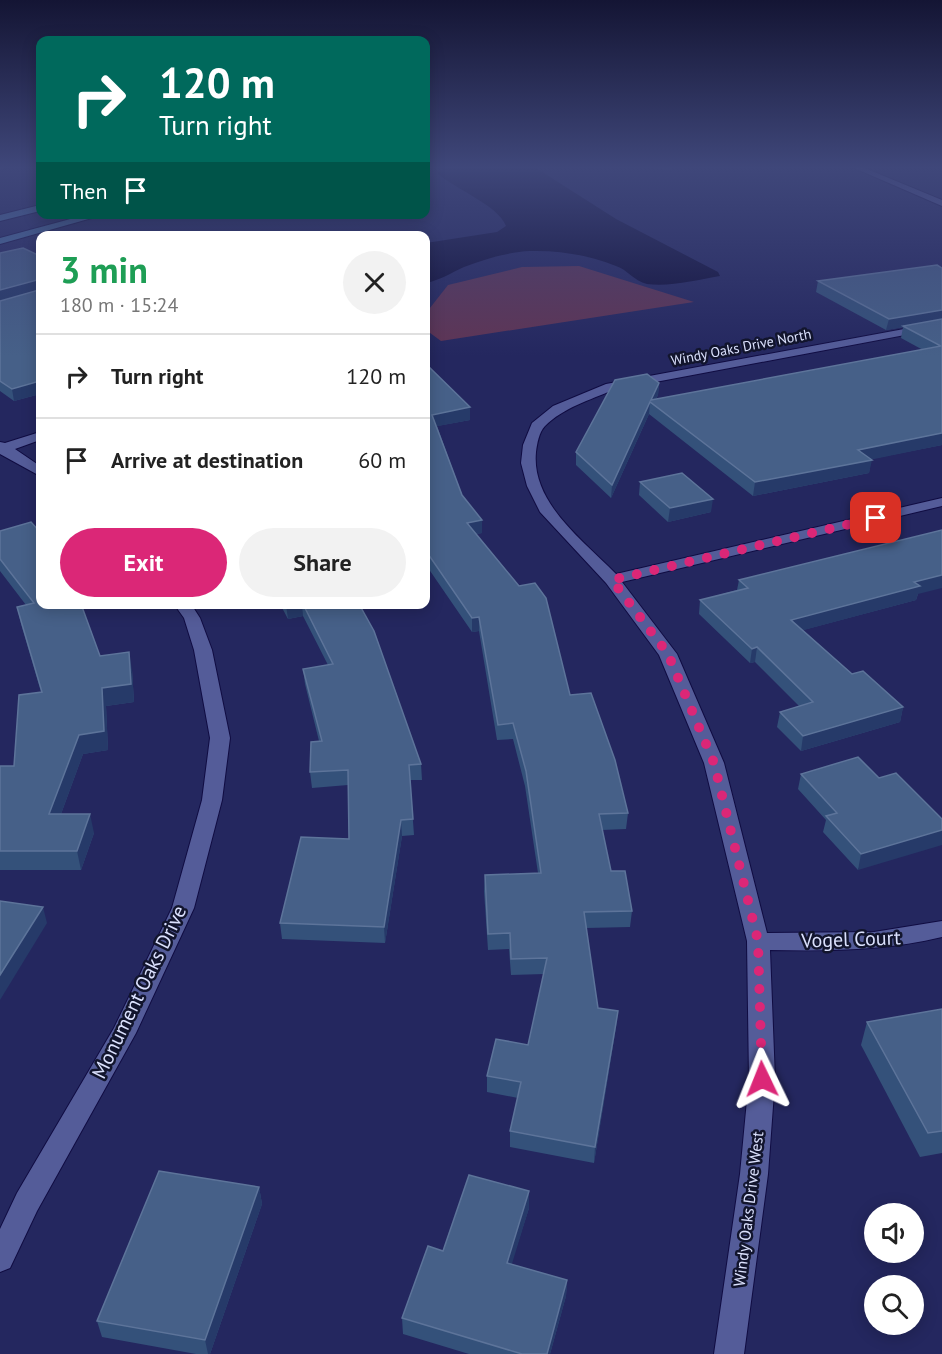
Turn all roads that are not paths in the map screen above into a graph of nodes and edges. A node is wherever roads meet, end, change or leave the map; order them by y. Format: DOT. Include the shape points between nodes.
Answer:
graph roads {
  1 [pos="36,231"];
  2 [pos="0,241"];
  3 [pos="942,325"];
  4 [pos="551,415"];
  5 [pos="36,437"];
  6 [pos="2,448"];
  7 [pos="36,469"];
  8 [pos="942,502"];
  9 [pos="612,580"];
  10 [pos="186,609"];
  11 [pos="942,928"];
  12 [pos="758,941"];
  13 [pos="0,1259"];
  14 [pos="729,1354"];
  1 -- 2 [label="main road"];
  3 -- 4 [label="street, Windy Oaks Drive North" via="610,387"];
  4 -- 9 [label="street, Windy Oaks Drive West" via="537,426 530,445 528,463 534,486 545,508"];
  5 -- 6 [label="street"];
  6 -- 7 [label="street"];
  8 -- 9 [label="street"];
  9 -- 12 [label="street, Windy Oaks Drive West" via="668,654 714,763"];
  10 -- 13 [label="street, Monument Oaks Drive" via="203,650 220,738 212,800 183,908 124,1033 27,1203"];
  11 -- 12 [label="street, Vogel Court" via="914,937 846,942"];
  12 -- 14 [label="street, Windy Oaks Drive West" via="762,1079 754,1174"];
}
